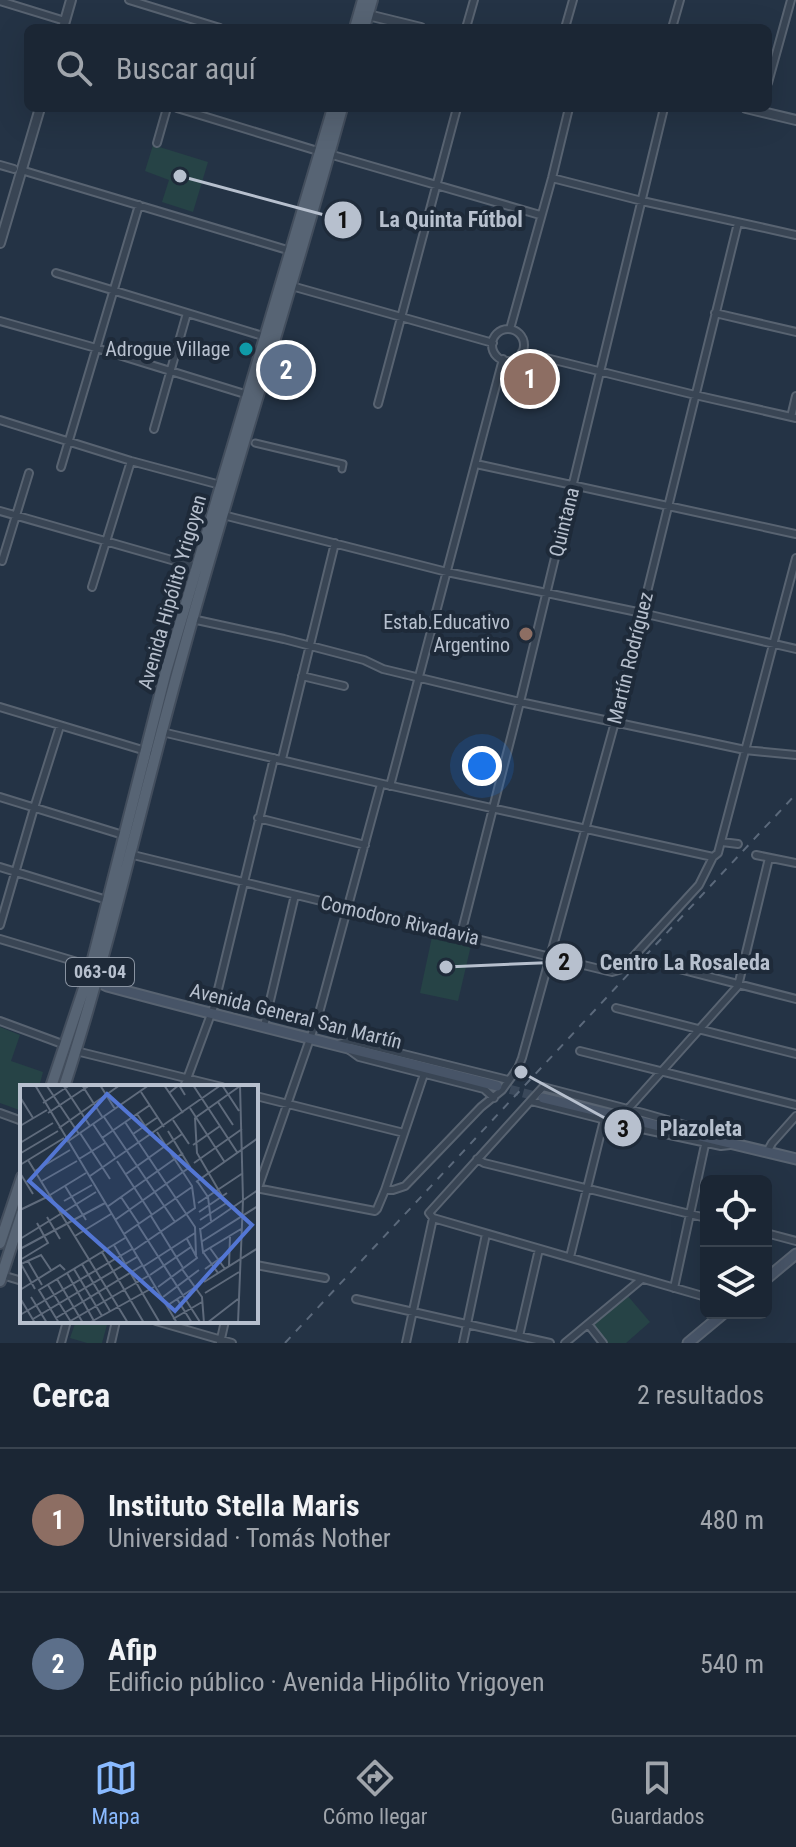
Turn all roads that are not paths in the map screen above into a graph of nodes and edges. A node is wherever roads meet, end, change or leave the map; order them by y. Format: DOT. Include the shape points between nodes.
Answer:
graph roads {
  1 [pos="71,0"];
  2 [pos="129,0"];
  3 [pos="363,0"];
  4 [pos="372,0"];
  5 [pos="474,0"];
  6 [pos="573,0"];
  7 [pos="680,0"];
  8 [pos="794,0"];
  9 [pos="0,1"];
  10 [pos="364,13"];
  11 [pos="194,20"];
  12 [pos="61,24"];
  13 [pos="64,24"];
  14 [pos="192,24"];
  15 [pos="207,24"];
  16 [pos="357,24"];
  17 [pos="364,24"];
  18 [pos="406,24"];
  19 [pos="467,24"];
  20 [pos="566,24"];
  21 [pos="673,24"];
  22 [pos="772,70"];
  23 [pos="39,112"];
  24 [pos="166,112"];
  25 [pos="190,112"];
  26 [pos="332,112"];
  27 [pos="340,112"];
  28 [pos="456,112"];
  29 [pos="568,112"];
  30 [pos="663,112"];
  31 [pos="768,112"];
  32 [pos="796,120"];
  33 [pos="157,143"];
  34 [pos="325,153"];
  35 [pos="0,165"];
  36 [pos="18,170"];
  37 [pos="552,178"];
  38 [pos="437,186"];
  39 [pos="642,201"];
  40 [pos="139,205"];
  41 [pos="540,215"];
  42 [pos="738,223"];
  43 [pos="796,235"];
  44 [pos="0,243"];
  45 [pos="296,253"];
  46 [pos="56,273"];
  47 [pos="286,284"];
  48 [pos="115,290"];
  49 [pos="187,313"];
  50 [pos="715,313"];
  51 [pos="403,317"];
  52 [pos="0,321"];
  53 [pos="510,329"];
  54 [pos="796,332"];
  55 [pos="266,337"];
  56 [pos="493,343"];
  57 [pos="96,348"];
  58 [pos="522,352"];
  59 [pos="503,359"];
  60 [pos="171,372"];
  61 [pos="600,372"];
  62 [pos="248,395"];
  63 [pos="695,395"];
  64 [pos="796,396"];
  65 [pos="378,404"];
  66 [pos="793,417"];
  67 [pos="0,420"];
  68 [pos="154,429"];
  69 [pos="68,441"];
  70 [pos="255,443"];
  71 [pos="131,461"];
  72 [pos="476,464"];
  73 [pos="61,467"];
  74 [pos="342,469"];
  75 [pos="29,473"];
  76 [pos="573,486"];
  77 [pos="226,487"];
  78 [pos="668,507"];
  79 [pos="0,511"];
  80 [pos="15,515"];
  81 [pos="223,515"];
  82 [pos="796,534"];
  83 [pos="105,541"];
  84 [pos="335,543"];
  85 [pos="796,558"];
  86 [pos="2,561"];
  87 [pos="202,569"];
  88 [pos="447,572"];
  89 [pos="92,587"];
  90 [pos="546,593"];
  91 [pos="642,613"];
  92 [pos="188,618"];
  93 [pos="774,644"];
  94 [pos="309,647"];
  95 [pos="796,649"];
  96 [pos="302,676"];
  97 [pos="417,678"];
  98 [pos="344,686"];
  99 [pos="520,702"];
  100 [pos="0,707"];
  101 [pos="615,722"];
  102 [pos="60,726"];
  103 [pos="162,732"];
  104 [pos="745,750"];
  105 [pos="151,752"];
  106 [pos="796,755"];
  107 [pos="278,759"];
  108 [pos="381,784"];
  109 [pos="390,786"];
  110 [pos="0,797"];
  111 [pos="494,807"];
  112 [pos="34,808"];
  113 [pos="258,818"];
  114 [pos="586,829"];
  115 [pos="123,835"];
  116 [pos="722,842"];
  117 [pos="738,844"];
  118 [pos="365,845"];
  119 [pos="129,854"];
  120 [pos="756,855"];
  121 [pos="713,857"];
  122 [pos="769,858"];
  123 [pos="796,863"];
  124 [pos="0,867"];
  125 [pos="16,872"];
  126 [pos="243,882"];
  127 [pos="295,895"];
  128 [pos="107,900"];
  129 [pos="347,907"];
  130 [pos="0,925"];
  131 [pos="461,934"];
  132 [pos="0,939"];
  133 [pos="551,956"];
  134 [pos="656,963"];
  135 [pos="94,974"];
  136 [pos="739,984"];
  137 [pos="796,999"];
  138 [pos="616,1008"];
  139 [pos="211,1014"];
  140 [pos="0,1021"];
  141 [pos="264,1026"];
  142 [pos="699,1030"];
  143 [pos="311,1038"];
  144 [pos="65,1045"];
  145 [pos="342,1046"];
  146 [pos="76,1051"];
  147 [pos="580,1051"];
  148 [pos="796,1054"];
  149 [pos="661,1073"];
  150 [pos="424,1074"];
  151 [pos="188,1078"];
  152 [pos="503,1084"];
  153 [pos="52,1085"];
  154 [pos="65,1085"];
  155 [pos="185,1085"];
  156 [pos="214,1085"];
  157 [pos="258,1096"];
  158 [pos="540,1096"];
  159 [pos="494,1098"];
  160 [pos="531,1101"];
  161 [pos="288,1104"];
  162 [pos="796,1105"];
  163 [pos="628,1109"];
  164 [pos="0,1113"];
  165 [pos="796,1116"];
  166 [pos="20,1120"];
  167 [pos="604,1120"];
  168 [pos="404,1133"];
  169 [pos="706,1140"];
  170 [pos="732,1143"];
  171 [pos="767,1152"];
  172 [pos="477,1159"];
  173 [pos="796,1159"];
  174 [pos="20,1183"];
  175 [pos="258,1185"];
  176 [pos="258,1188"];
  177 [pos="586,1189"];
  178 [pos="388,1190"];
  179 [pos="431,1214"];
  180 [pos="689,1214"];
  181 [pos="700,1217"];
  182 [pos="20,1219"];
  183 [pos="486,1234"];
  184 [pos="772,1235"];
  185 [pos="796,1241"];
  186 [pos="0,1243"];
  187 [pos="539,1249"];
  188 [pos="796,1254"];
  189 [pos="570,1257"];
  190 [pos="258,1265"];
  191 [pos="772,1274"];
  192 [pos="1,1278"];
  193 [pos="325,1278"];
  194 [pos="642,1279"];
  195 [pos="674,1288"];
  196 [pos="700,1295"];
  197 [pos="356,1299"];
  198 [pos="413,1312"];
  199 [pos="717,1319"];
  200 [pos="66,1323"];
  201 [pos="116,1323"];
  202 [pos="162,1323"];
  203 [pos="467,1324"];
  204 [pos="588,1324"];
  205 [pos="519,1336"];
  206 [pos="220,1341"];
  207 [pos="61,1343"];
  208 [pos="111,1343"];
  209 [pos="232,1343"];
  210 [pos="406,1343"];
  211 [pos="463,1343"];
  212 [pos="550,1343"];
  213 [pos="565,1343"];
  214 [pos="603,1343"];
  215 [pos="688,1343"];
  1 -- 13 [label="street"];
  2 -- 11 [label="street"];
  3 -- 10 [label="main road"];
  4 -- 10 [label="main road"];
  5 -- 19 [label="street"];
  6 -- 20 [label="street"];
  7 -- 21 [label="street"];
  8 -- 22 [label="street"];
  9 -- 12 [label="street"];
  10 -- 16 [label="main road"];
  10 -- 17 [label="main road"];
  10 -- 18 [label="street"];
  11 -- 14 [label="street"];
  11 -- 15 [label="street"];
  23 -- 36 [label="street"];
  24 -- 33 [label="street"];
  25 -- 34 [label="street"];
  26 -- 34 [label="main road, Avenida Hipólito Yrigoyen / 063-04"];
  27 -- 34 [label="main road, Avenida Hipólito Yrigoyen / 063-04"];
  28 -- 38 [label="street"];
  29 -- 37 [label="street"];
  30 -- 39 [label="street, Quintana"];
  31 -- 32 [label="street"];
  34 -- 38 [label="street"];
  34 -- 45 [label="main road, Avenida Hipólito Yrigoyen / 063-04"];
  35 -- 36 [label="street"];
  36 -- 40 [label="street"];
  36 -- 44 [label="street"];
  37 -- 39 [label="street"];
  37 -- 41 [label="street"];
  38 -- 41 [label="street"];
  38 -- 51 [label="street"];
  39 -- 42 [label="street"];
  39 -- 61 [label="street, Quintana"];
  40 -- 45 [label="street"];
  40 -- 48 [label="street"];
  41 -- 53 [label="street"];
  42 -- 43 [label="street"];
  42 -- 50 [label="street, Martín Rodríguez"];
  45 -- 47 [label="main road, Avenida Hipólito Yrigoyen / 063-04"];
  46 -- 48 [label="street"];
  47 -- 51 [label="street"];
  47 -- 55 [label="main road, Avenida Hipólito Yrigoyen / 063-04"];
  47 -- 77 [label="main road, Avenida Hipólito Yrigoyen / 063-04"];
  48 -- 49 [label="street"];
  48 -- 57 [label="street"];
  49 -- 55 [label="street"];
  49 -- 60 [label="street"];
  50 -- 54 [label="street"];
  50 -- 63 [label="street, Martín Rodríguez"];
  51 -- 56 [label="street"];
  51 -- 65 [label="street"];
  52 -- 57 [label="street"];
  53 -- 56 [label="street" via="500,331"];
  53 -- 58 [label="street" via="521,335"];
  55 -- 62 [label="main road, Avenida Hipólito Yrigoyen / 063-04"];
  56 -- 59 [label="street"];
  57 -- 60 [label="street"];
  57 -- 69 [label="street"];
  58 -- 59 [label="street" via="512,360"];
  58 -- 61 [label="street"];
  59 -- 72 [label="street"];
  60 -- 62 [label="street"];
  60 -- 68 [label="street"];
  61 -- 63 [label="street"];
  61 -- 76 [label="street, Quintana"];
  62 -- 77 [label="main road, Avenida Hipólito Yrigoyen / 063-04"];
  63 -- 66 [label="street"];
  63 -- 78 [label="street, Martín Rodríguez"];
  64 -- 66 [label="street"];
  67 -- 69 [label="street"];
  69 -- 71 [label="street"];
  69 -- 73 [label="street"];
  70 -- 74 [label="street" via="343,464"];
  71 -- 77 [label="street"];
  71 -- 83 [label="street"];
  72 -- 76 [label="street"];
  72 -- 88 [label="street"];
  75 -- 80 [label="street"];
  76 -- 78 [label="street"];
  76 -- 90 [label="street, Quintana"];
  77 -- 81 [label="main road, Avenida Hipólito Yrigoyen / 063-04"];
  77 -- 87 [label="main road, Avenida Hipólito Yrigoyen / 063-04"];
  78 -- 82 [label="street"];
  78 -- 91 [label="street, Martín Rodríguez"];
  79 -- 80 [label="street"];
  80 -- 83 [label="street"];
  80 -- 86 [label="street"];
  81 -- 84 [label="street"];
  81 -- 87 [label="main road, Avenida Hipólito Yrigoyen / 063-04"];
  83 -- 87 [label="street"];
  83 -- 89 [label="street"];
  84 -- 88 [label="street"];
  84 -- 94 [label="street"];
  85 -- 93 [label="street"];
  87 -- 92 [label="main road, Avenida Hipólito Yrigoyen / 063-04"];
  88 -- 90 [label="street"];
  88 -- 97 [label="street"];
  90 -- 91 [label="street"];
  90 -- 99 [label="street, Quintana"];
  91 -- 93 [label="street"];
  91 -- 101 [label="street, Martín Rodríguez"];
  92 -- 94 [label="street"];
  92 -- 103 [label="main road, Avenida Hipólito Yrigoyen / 063-04"];
  92 -- 105 [label="main road, Avenida Hipólito Yrigoyen / 063-04" via="166,671"];
  93 -- 95 [label="street"];
  93 -- 104 [label="street"];
  94 -- 96 [label="street"];
  94 -- 97 [label="street"];
  96 -- 98 [label="street"];
  96 -- 107 [label="street"];
  97 -- 99 [label="street"];
  97 -- 109 [label="street"];
  99 -- 101 [label="street"];
  99 -- 111 [label="street, Quintana"];
  100 -- 102 [label="street"];
  101 -- 104 [label="street"];
  101 -- 114 [label="street, Martín Rodríguez"];
  102 -- 105 [label="street"];
  102 -- 112 [label="street"];
  103 -- 105 [label="main road, Avenida Hipólito Yrigoyen / 063-04"];
  103 -- 107 [label="street"];
  104 -- 106 [label="street"];
  104 -- 116 [label="street"];
  105 -- 115 [label="main road, Avenida Hipólito Yrigoyen / 063-04"];
  105 -- 119 [label="main road, Avenida Hipólito Yrigoyen / 063-04"];
  107 -- 108 [label="street"];
  107 -- 113 [label="street"];
  108 -- 109 [label="street"];
  108 -- 118 [label="street"];
  109 -- 111 [label="street"];
  110 -- 112 [label="street"];
  111 -- 114 [label="street"];
  111 -- 131 [label="street, Quintana"];
  112 -- 115 [label="street"];
  112 -- 125 [label="street"];
  113 -- 118 [label="street"];
  113 -- 126 [label="street"];
  114 -- 121 [label="street"];
  114 -- 133 [label="street, Martín Rodríguez"];
  115 -- 128 [label="main road, Avenida Hipólito Yrigoyen / 063-04"];
  116 -- 117 [label="street"];
  116 -- 121 [label="street"];
  118 -- 129 [label="street"];
  119 -- 126 [label="street, Comodoro Rivadavia"];
  119 -- 135 [label="main road, Avenida Hipólito Yrigoyen / 063-04"];
  120 -- 122 [label="street"];
  121 -- 133 [label="street, Comodoro Rivadavia" via="699,885 620,970"];
  122 -- 123 [label="street"];
  122 -- 136 [label="street"];
  124 -- 125 [label="street"];
  125 -- 128 [label="street"];
  125 -- 130 [label="street"];
  126 -- 127 [label="street, Comodoro Rivadavia"];
  126 -- 139 [label="street"];
  127 -- 129 [label="street, Comodoro Rivadavia"];
  127 -- 141 [label="street"];
  128 -- 135 [label="main road, Avenida Hipólito Yrigoyen / 063-04"];
  129 -- 131 [label="street, Comodoro Rivadavia"];
  129 -- 143 [label="street"];
  131 -- 133 [label="street, Comodoro Rivadavia"];
  132 -- 135 [label="street"];
  133 -- 152 [label="street, Martín Rodríguez" via="522,1058"];
  134 -- 136 [label="street"];
  135 -- 139 [label="main road, Avenida General San Martín" via="107,986"];
  135 -- 144 [label="main road, Avenida Hipólito Yrigoyen / 063-04"];
  135 -- 146 [label="main road, Avenida Hipólito Yrigoyen / 063-04"];
  136 -- 137 [label="street"];
  136 -- 142 [label="street"];
  138 -- 142 [label="street"];
  139 -- 141 [label="main road, Avenida General San Martín"];
  139 -- 151 [label="street"];
  140 -- 144 [label="street"];
  141 -- 143 [label="main road, Avenida General San Martín"];
  142 -- 148 [label="street"];
  142 -- 149 [label="street"];
  143 -- 145 [label="main road, Avenida General San Martín"];
  143 -- 161 [label="street"];
  144 -- 153 [label="main road, Avenida Hipólito Yrigoyen / 063-04"];
  145 -- 150 [label="street" via="359,1057"];
  145 -- 152 [label="main road, Avenida General San Martín"];
  146 -- 151 [label="street"];
  146 -- 154 [label="main road, Avenida Hipólito Yrigoyen / 063-04"];
  147 -- 149 [label="street"];
  149 -- 162 [label="street"];
  149 -- 163 [label="street"];
  150 -- 159 [label="street" via="484,1089"];
  150 -- 168 [label="street"];
  151 -- 155 [label="street"];
  151 -- 156 [label="street"];
  152 -- 159 [label="street, Martín Rodríguez"];
  157 -- 161 [label="street"];
  158 -- 160 [label="street"];
  158 -- 163 [label="street" via="543,1087"];
  158 -- 169 [label="main road"];
  159 -- 178 [label="street, Martín Rodríguez" via="405,1186"];
  160 -- 167 [label="street"];
  160 -- 172 [label="street"];
  161 -- 168 [label="street"];
  161 -- 175 [label="street"];
  163 -- 170 [label="street"];
  164 -- 166 [label="street"];
  165 -- 171 [label="street"];
  167 -- 169 [label="street"];
  167 -- 177 [label="street"];
  168 -- 178 [label="street"];
  169 -- 170 [label="main road"];
  169 -- 180 [label="street"];
  170 -- 171 [label="main road"];
  171 -- 173 [label="main road"];
  172 -- 177 [label="street"];
  172 -- 179 [label="street"];
  174 -- 186 [label="main road"];
  176 -- 178 [label="street" via="375,1211"];
  177 -- 180 [label="street"];
  177 -- 189 [label="street"];
  179 -- 183 [label="street"];
  179 -- 198 [label="street"];
  180 -- 181 [label="street"];
  180 -- 195 [label="street"];
  182 -- 192 [label="main road"];
  183 -- 187 [label="street"];
  183 -- 203 [label="street"];
  184 -- 185 [label="street"];
  187 -- 189 [label="street"];
  187 -- 205 [label="street"];
  188 -- 191 [label="main road"];
  189 -- 194 [label="street"];
  190 -- 193 [label="street"];
  194 -- 195 [label="street"];
  194 -- 204 [label="street"];
  195 -- 196 [label="street"];
  197 -- 198 [label="street"];
  198 -- 203 [label="street"];
  198 -- 210 [label="street"];
  199 -- 215 [label="main road"];
  200 -- 207 [label="street"];
  201 -- 208 [label="street"];
  202 -- 206 [label="street"];
  203 -- 205 [label="street"];
  203 -- 211 [label="street"];
  204 -- 213 [label="street"];
  204 -- 214 [label="street"];
  205 -- 212 [label="street"];
  206 -- 209 [label="street"];
}
